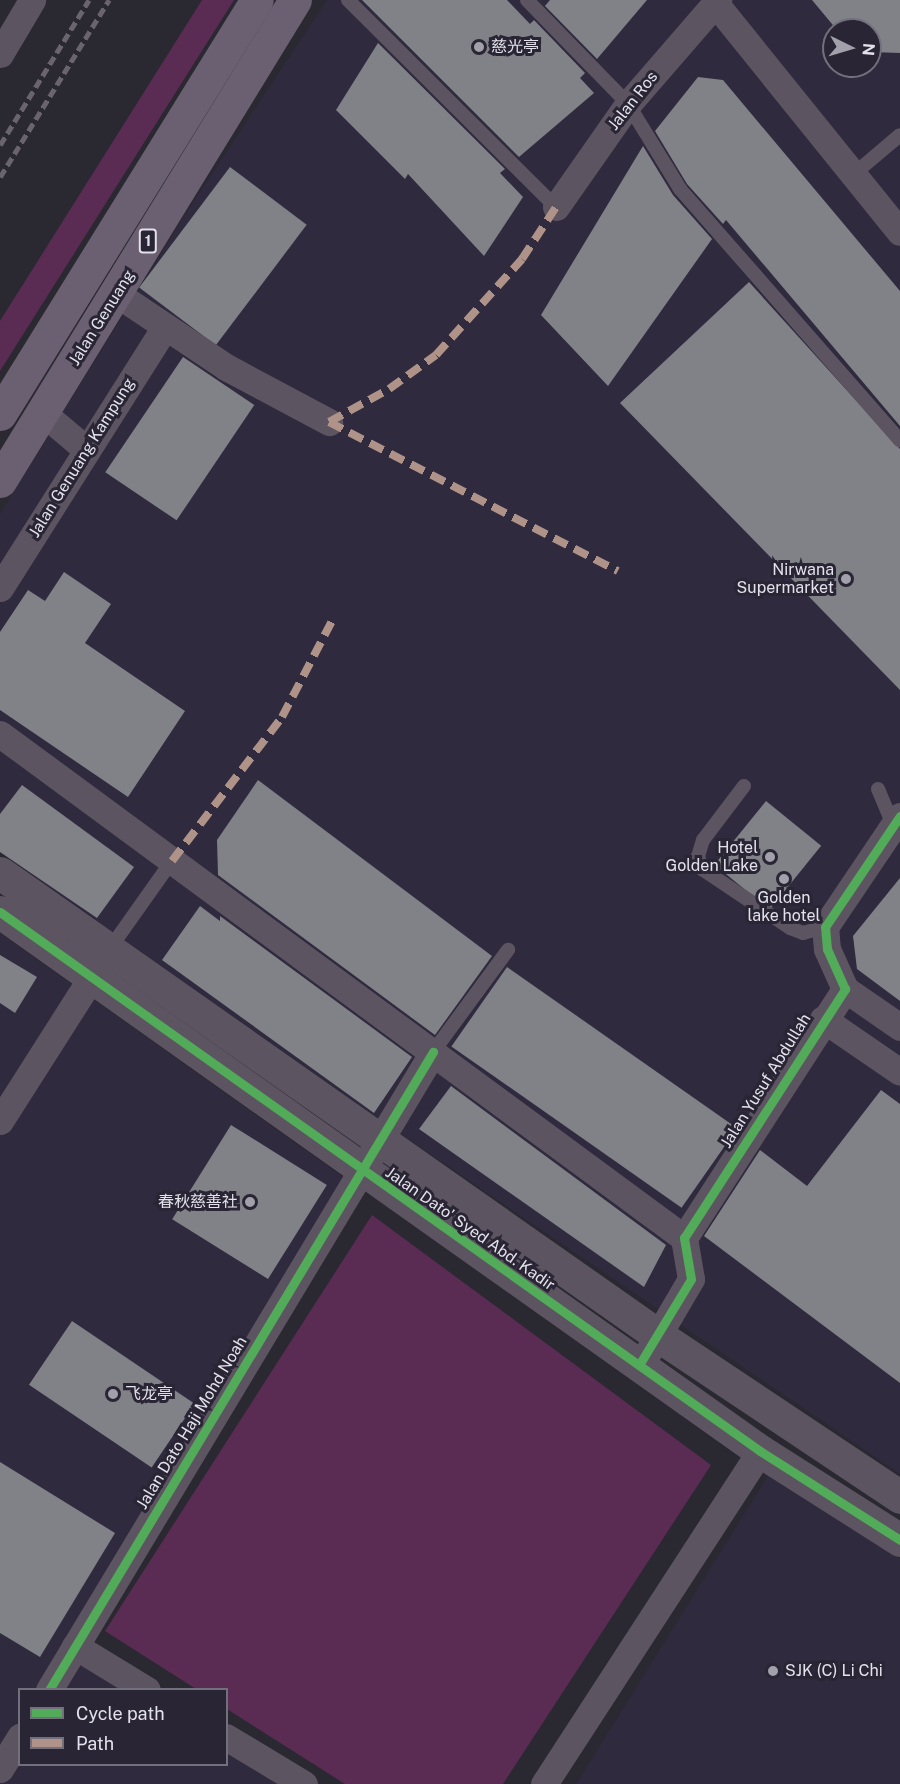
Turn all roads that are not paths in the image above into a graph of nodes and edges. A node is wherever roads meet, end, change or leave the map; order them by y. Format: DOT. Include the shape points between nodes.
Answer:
graph roads {
  1 [pos="257,0"];
  2 [pos="295,0"];
  3 [pos="348,0"];
  4 [pos="527,0"];
  5 [pos="717,1"];
  6 [pos="18,9"];
  7 [pos="0,54"];
  8 [pos="628,104"];
  9 [pos="900,135"];
  10 [pos="854,174"];
  11 [pos="556,207"];
  12 [pos="900,232"];
  13 [pos="117,294"];
  14 [pos="165,327"];
  15 [pos="43,413"];
  16 [pos="0,414"];
  17 [pos="329,422"];
  18 [pos="900,440"];
  19 [pos="87,450"];
  20 [pos="0,481"];
  21 [pos="0,588"];
  22 [pos="0,734"];
  23 [pos="744,786"];
  24 [pos="878,789"];
  25 [pos="898,825"];
  26 [pos="172,861"];
  27 [pos="0,873"];
  28 [pos="0,912"];
  29 [pos="825,927"];
  30 [pos="111,947"];
  31 [pos="508,950"];
  32 [pos="92,977"];
  33 [pos="845,988"];
  34 [pos="823,1019"];
  35 [pos="900,1027"];
  36 [pos="432,1052"];
  37 [pos="900,1072"];
  38 [pos="0,1121"];
  39 [pos="380,1138"];
  40 [pos="361,1171"];
  41 [pos="684,1238"];
  42 [pos="659,1336"];
  43 [pos="639,1365"];
  44 [pos="760,1451"];
  45 [pos="900,1497"];
  46 [pos="895,1527"];
  47 [pos="75,1646"];
  48 [pos="50,1688"];
  49 [pos="145,1688"];
  50 [pos="228,1738"];
  51 [pos="18,1740"];
  52 [pos="0,1769"];
  53 [pos="304,1784"];
  54 [pos="544,1784"];
  1 -- 16 [label="highway, 1"];
  2 -- 13 [label="highway, Jalan Genuang / 1"];
  3 -- 11 [label="lane"];
  4 -- 8 [label="lane"];
  5 -- 8 [label="street, Jalan Ros"];
  5 -- 10 [label="street"];
  6 -- 7 [label="street"];
  8 -- 11 [label="street, Jalan Ros"];
  8 -- 18 [label="lane" via="680,189"];
  9 -- 10 [label="lane"];
  10 -- 12 [label="street"];
  13 -- 14 [label="street"];
  13 -- 15 [label="highway, Jalan Genuang / 1"];
  14 -- 17 [label="street" via="226,367"];
  14 -- 19 [label="street, Jalan Genuang Kampung"];
  15 -- 19 [label="street"];
  15 -- 20 [label="highway, Jalan Genuang / 1"];
  19 -- 21 [label="street, Jalan Genuang Kampung"];
  22 -- 26 [label="street"];
  23 -- 29 [label="lane" via="703,840 698,856 702,869 789,928 803,933"];
  24 -- 25 [label="lane"];
  25 -- 29 [label="street"];
  26 -- 30 [label="lane"];
  26 -- 36 [label="street"];
  27 -- 30 [label="street, Jalan Dato' Syed Abd. Kadir"];
  28 -- 32 [label="street, Jalan Dato' Syed Abd. Kadir"];
  29 -- 33 [label="street" via="827,950"];
  30 -- 32 [label="street"];
  30 -- 39 [label="street, Jalan Dato' Syed Abd. Kadir"];
  31 -- 36 [label="lane"];
  32 -- 38 [label="street"];
  32 -- 40 [label="street, Jalan Dato' Syed Abd. Kadir"];
  33 -- 34 [label="street, Jalan Yusuf Abdullah"];
  33 -- 35 [label="street"];
  34 -- 37 [label="street"];
  34 -- 41 [label="street, Jalan Yusuf Abdullah"];
  36 -- 39 [label="street, Jalan Dato Haji Mohd Noah"];
  36 -- 41 [label="street"];
  39 -- 40 [label="street, Jalan Dato Haji Mohd Noah"];
  39 -- 42 [label="street, Jalan Dato' Syed Abd. Kadir"];
  40 -- 43 [label="street, Jalan Dato' Syed Abd. Kadir"];
  40 -- 47 [label="street, Jalan Dato Haji Mohd Noah"];
  41 -- 42 [label="street" via="692,1279"];
  42 -- 43 [label="street"];
  42 -- 45 [label="street, Jalan Dato' Syed Abd. Kadir"];
  43 -- 44 [label="street, Jalan Dato' Syed Abd. Kadir"];
  44 -- 46 [label="street, Jalan Dato' Syed Abd. Kadir"];
  44 -- 54 [label="street"];
  47 -- 48 [label="street, Jalan Dato Haji Mohd Noah"];
  47 -- 49 [label="street"];
  50 -- 53 [label="street"];
  51 -- 52 [label="street"];
}
